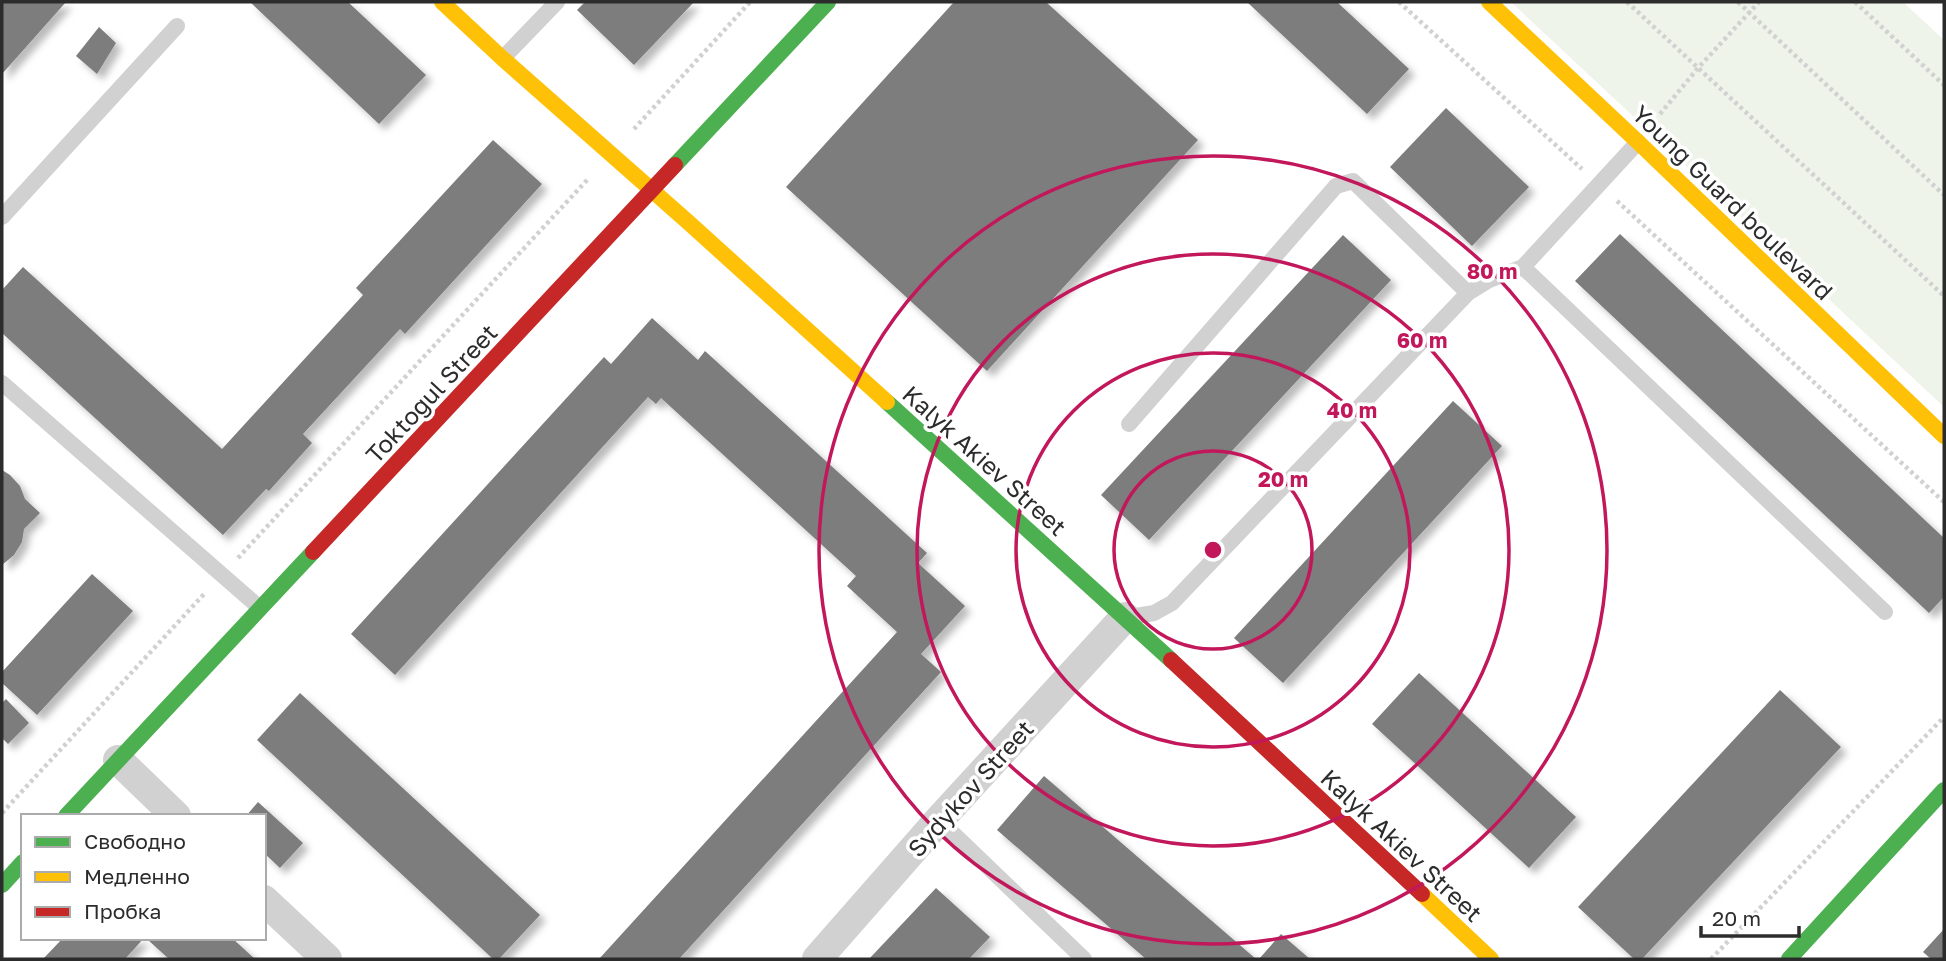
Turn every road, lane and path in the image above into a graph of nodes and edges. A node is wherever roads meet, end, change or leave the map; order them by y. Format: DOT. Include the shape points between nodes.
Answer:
graph roads {
  1 [pos="442,2"];
  2 [pos="557,2"];
  3 [pos="750,2"];
  4 [pos="828,2"];
  5 [pos="1399,2"];
  6 [pos="1489,2"];
  7 [pos="1627,2"];
  8 [pos="1738,2"];
  9 [pos="1759,2"];
  10 [pos="1855,2"];
  11 [pos="1750,13"];
  12 [pos="177,26"];
  13 [pos="502,58"];
  14 [pos="1698,68"];
  15 [pos="1944,85"];
  16 [pos="1638,142"];
  17 [pos="610,155"];
  18 [pos="1599,185"];
  19 [pos="652,192"];
  20 [pos="1944,195"];
  21 [pos="2,218"];
  22 [pos="1523,267"];
  23 [pos="1468,293"];
  24 [pos="1944,296"];
  25 [pos="2,383"];
  26 [pos="1129,424"];
  27 [pos="1944,436"];
  28 [pos="1944,502"];
  29 [pos="221,576"];
  30 [pos="260,608"];
  31 [pos="1885,612"];
  32 [pos="1125,617"];
  33 [pos="1944,717"];
  34 [pos="118,760"];
  35 [pos="1944,790"];
  36 [pos="2,813"];
  37 [pos="68,814"];
  38 [pos="174,814"];
  39 [pos="939,820"];
  40 [pos="21,864"];
  41 [pos="2,885"];
  42 [pos="266,902"];
  43 [pos="327,959"];
  44 [pos="817,959"];
  45 [pos="1084,959"];
  46 [pos="1491,959"];
  47 [pos="1711,959"];
  48 [pos="1788,959"];
  1 -- 13 [label="main road, Kalyk Akiev Street"];
  2 -- 13 [label="lane"];
  3 -- 17 [label="path"];
  4 -- 19 [label="main road, Toktogul Street"];
  5 -- 18 [label="path"];
  6 -- 16 [label="main road, Young Guard boulevard"];
  7 -- 14 [label="path"];
  8 -- 11 [label="path"];
  9 -- 11 [label="path"];
  10 -- 15 [label="path"];
  11 -- 14 [label="path"];
  11 -- 20 [label="path"];
  12 -- 21 [label="lane"];
  13 -- 17 [label="main road, Kalyk Akiev Street"];
  14 -- 16 [label="path"];
  14 -- 24 [label="path"];
  16 -- 18 [label="lane"];
  16 -- 27 [label="main road, Young Guard boulevard"];
  17 -- 19 [label="main road, Kalyk Akiev Street"];
  17 -- 29 [label="path"];
  18 -- 22 [label="lane"];
  18 -- 28 [label="path"];
  19 -- 30 [label="main road, Toktogul Street"];
  19 -- 32 [label="main road, Kalyk Akiev Street"];
  22 -- 23 [label="lane"];
  22 -- 31 [label="lane"];
  23 -- 26 [label="lane" via="1353,181 1336,186"];
  23 -- 32 [label="lane" via="1172,603 1154,613"];
  25 -- 29 [label="lane"];
  29 -- 30 [label="lane"];
  29 -- 36 [label="path"];
  30 -- 34 [label="main road, Toktogul Street"];
  32 -- 39 [label="street, Sydykov Street"];
  32 -- 46 [label="main road, Kalyk Akiev Street"];
  33 -- 47 [label="path"];
  34 -- 37 [label="main road, Toktogul Street"];
  34 -- 38 [label="street"];
  35 -- 48 [label="main road"];
  39 -- 44 [label="street, Sydykov Street"];
  39 -- 45 [label="lane"];
  40 -- 41 [label="main road"];
  42 -- 43 [label="street"];
}
